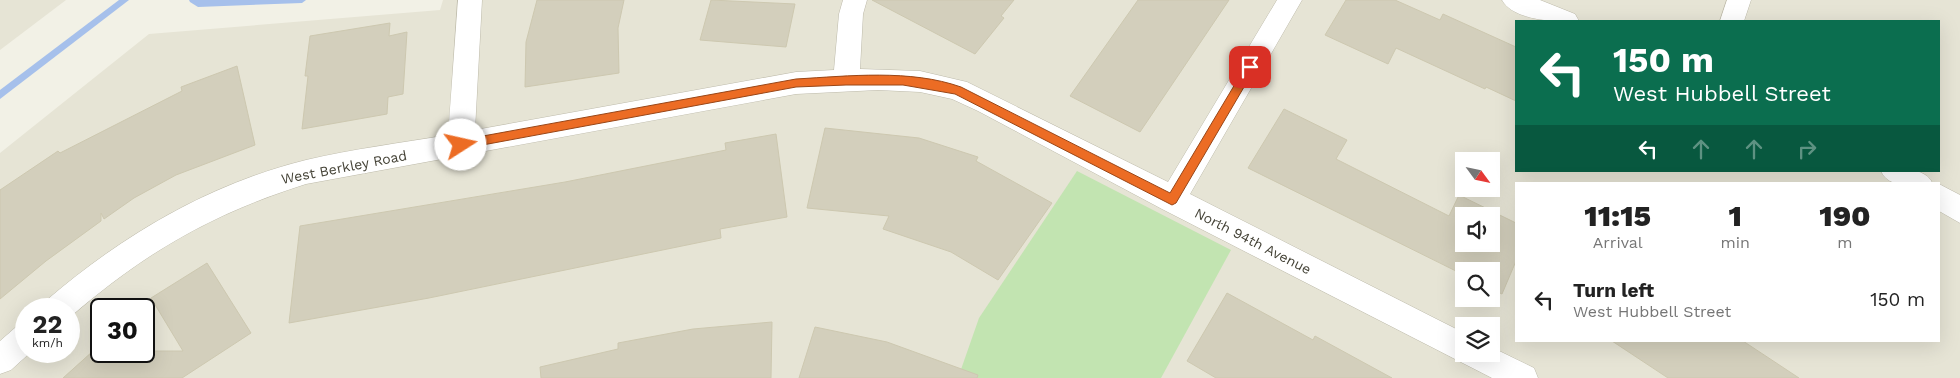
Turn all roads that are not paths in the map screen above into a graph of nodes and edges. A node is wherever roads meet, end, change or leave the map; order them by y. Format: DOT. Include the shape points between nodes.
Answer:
graph roads {
  1 [pos="470,0"];
  2 [pos="855,0"];
  3 [pos="1290,0"];
  4 [pos="1514,0"];
  5 [pos="1739,0"];
  6 [pos="1564,20"];
  7 [pos="1732,20"];
  8 [pos="846,80"];
  9 [pos="461,145"];
  10 [pos="1896,172"];
  11 [pos="1915,182"];
  12 [pos="1940,197"];
  13 [pos="1172,200"];
  14 [pos="1960,211"];
  15 [pos="71,298"];
  16 [pos="1455,343"];
  17 [pos="15,347"];
  18 [pos="0,360"];
  19 [pos="1491,362"];
  20 [pos="1523,378"];
  1 -- 9 [label="street"];
  2 -- 8 [label="street"];
  3 -- 13 [label="street"];
  4 -- 6 [label="street"];
  5 -- 7 [label="street"];
  8 -- 9 [label="street, North 94th Avenue" via="796,83"];
  8 -- 13 [label="street, North 94th Avenue" via="928,83 957,90"];
  9 -- 15 [label="street, West Berkley Road" via="306,172 258,186 216,203 151,237"];
  10 -- 11 [label="street"];
  12 -- 14 [label="street"];
  13 -- 16 [label="street, North 94th Avenue"];
  17 -- 18 [label="street"];
  19 -- 20 [label="street"];
}
